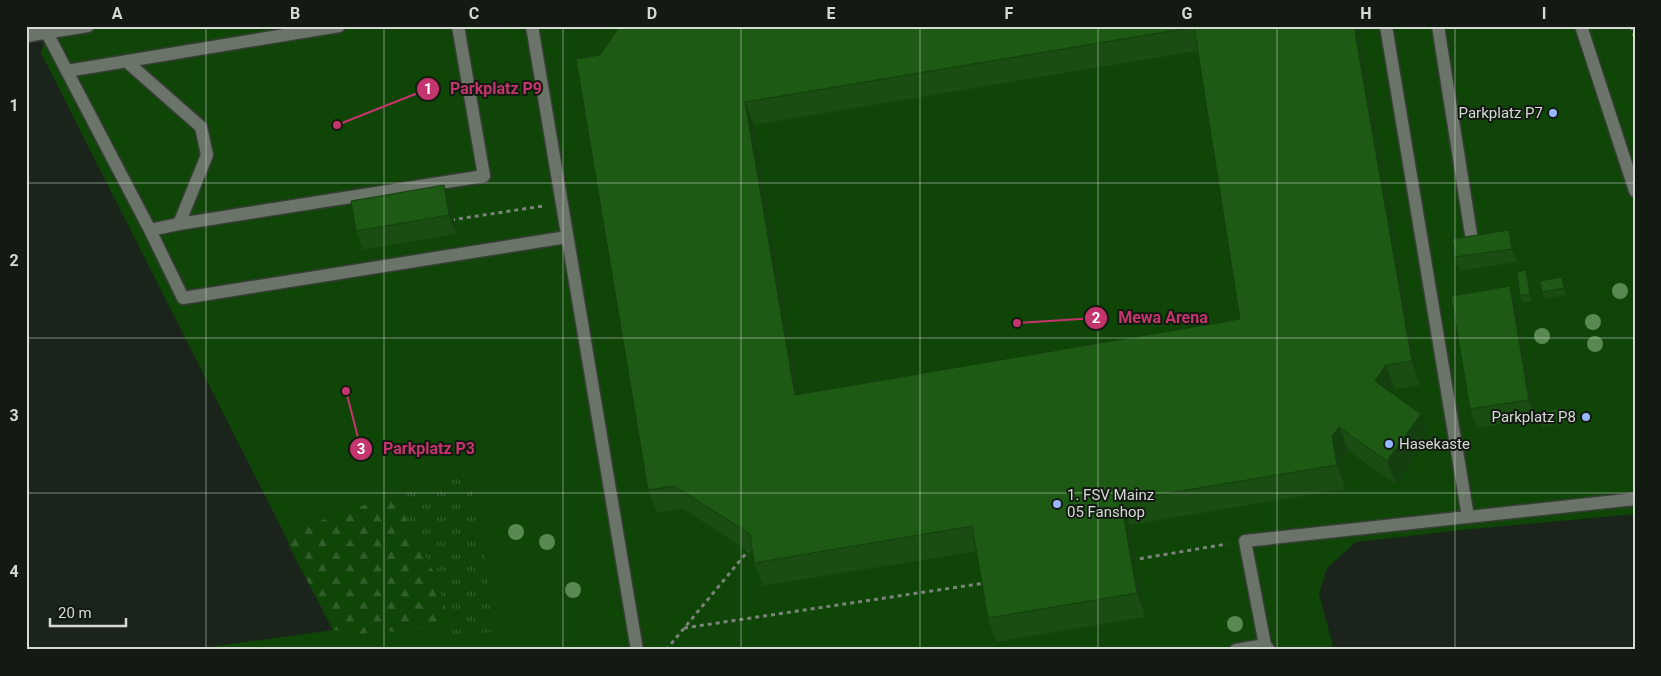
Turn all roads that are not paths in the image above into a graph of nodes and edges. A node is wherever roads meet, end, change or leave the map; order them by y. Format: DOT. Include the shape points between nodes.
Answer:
graph roads {
  1 [pos="88,26"];
  2 [pos="338,26"];
  3 [pos="458,26"];
  4 [pos="532,26"];
  5 [pos="1386,26"];
  6 [pos="1438,26"];
  7 [pos="1581,26"];
  8 [pos="47,33"];
  9 [pos="26,36"];
  10 [pos="126,61"];
  11 [pos="67,71"];
  12 [pos="1635,191"];
  13 [pos="179,224"];
  14 [pos="150,230"];
  15 [pos="568,237"];
  16 [pos="1473,248"];
  17 [pos="1635,499"];
  18 [pos="1468,518"];
  19 [pos="1267,647"];
  20 [pos="637,650"];
  21 [pos="1236,650"];
  1 -- 8 [label="lane"];
  2 -- 10 [label="lane"];
  3 -- 13 [label="lane" via="484,176"];
  4 -- 15 [label="lane"];
  5 -- 18 [label="lane"];
  6 -- 16 [label="lane"];
  7 -- 12 [label="lane"];
  8 -- 9 [label="lane"];
  8 -- 11 [label="lane"];
  10 -- 11 [label="lane"];
  10 -- 13 [label="lane" via="201,127 207,156"];
  11 -- 14 [label="lane"];
  13 -- 14 [label="lane"];
  14 -- 15 [label="lane" via="182,298"];
  15 -- 20 [label="lane"];
  17 -- 18 [label="lane"];
  18 -- 19 [label="lane" via="1245,542"];
  19 -- 21 [label="lane"];
}
